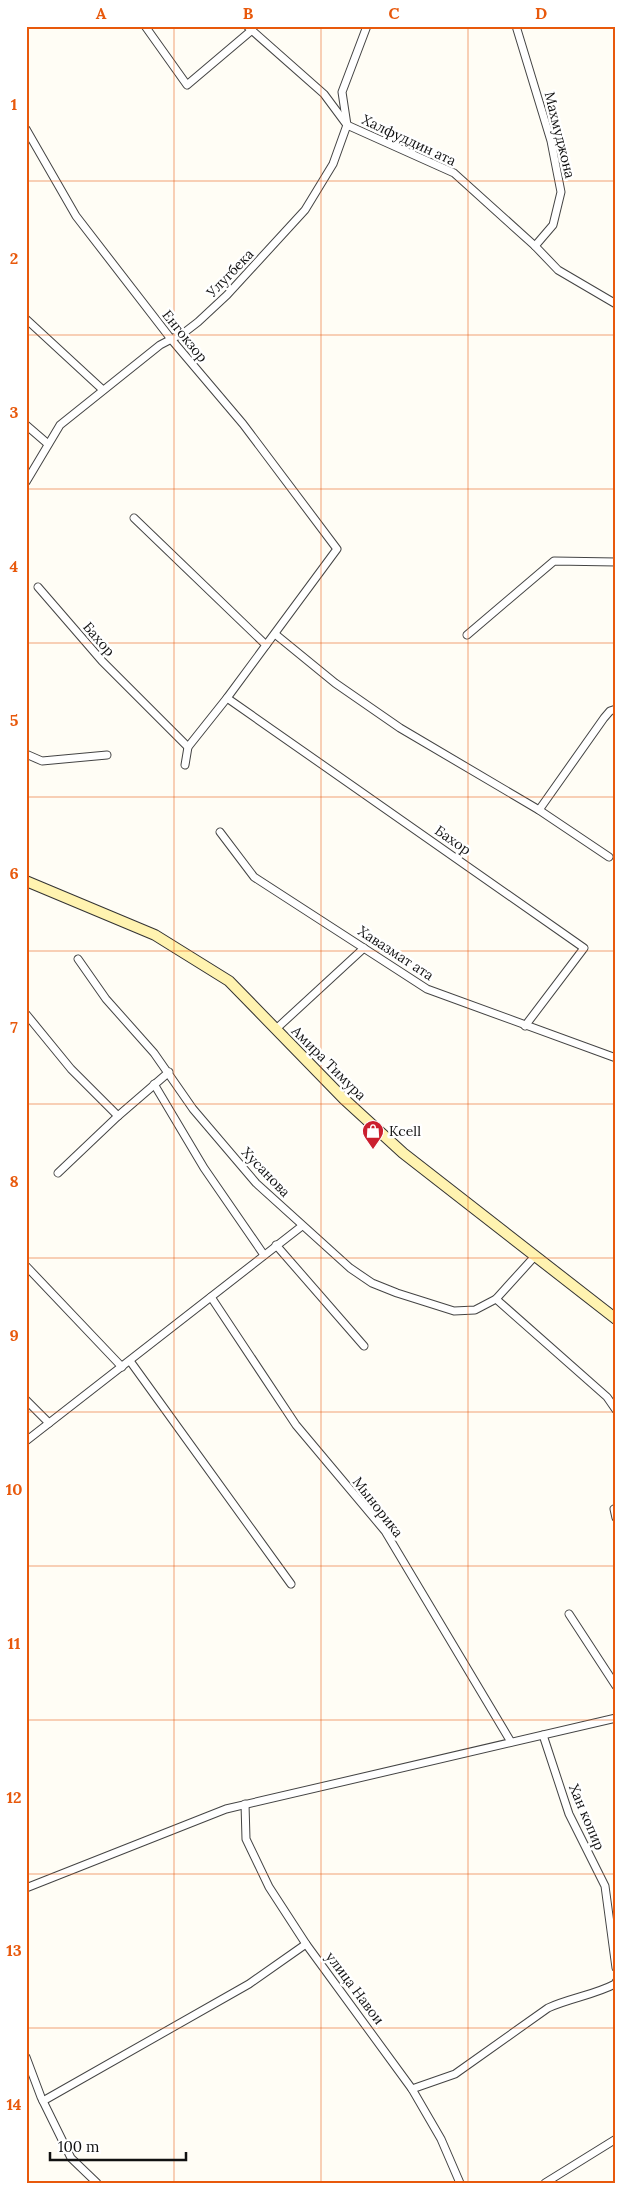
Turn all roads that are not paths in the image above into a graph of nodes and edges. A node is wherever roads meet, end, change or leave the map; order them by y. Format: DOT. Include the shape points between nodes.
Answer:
graph roads {
  1 [pos="145,26"];
  2 [pos="367,26"];
  3 [pos="516,26"];
  4 [pos="249,28"];
  5 [pos="347,125"];
  6 [pos="26,130"];
  7 [pos="535,246"];
  8 [pos="616,304"];
  9 [pos="26,318"];
  10 [pos="171,339"];
  11 [pos="103,390"];
  12 [pos="26,424"];
  13 [pos="48,444"];
  14 [pos="26,482"];
  15 [pos="134,518"];
  16 [pos="616,562"];
  17 [pos="38,587"];
  18 [pos="275,634"];
  19 [pos="467,635"];
  20 [pos="266,645"];
  21 [pos="227,698"];
  22 [pos="616,709"];
  23 [pos="188,747"];
  24 [pos="26,754"];
  25 [pos="107,755"];
  26 [pos="185,765"];
  27 [pos="539,810"];
  28 [pos="220,832"];
  29 [pos="609,857"];
  30 [pos="26,881"];
  31 [pos="364,948"];
  32 [pos="78,959"];
  33 [pos="26,1014"];
  34 [pos="525,1026"];
  35 [pos="276,1029"];
  36 [pos="616,1058"];
  37 [pos="169,1072"];
  38 [pos="154,1084"];
  39 [pos="118,1116"];
  40 [pos="58,1173"];
  41 [pos="302,1226"];
  42 [pos="276,1245"];
  43 [pos="264,1255"];
  44 [pos="535,1256"];
  45 [pos="26,1266"];
  46 [pos="211,1297"];
  47 [pos="496,1299"];
  48 [pos="616,1319"];
  49 [pos="364,1346"];
  50 [pos="130,1361"];
  51 [pos="122,1367"];
  52 [pos="26,1400"];
  53 [pos="616,1410"];
  54 [pos="50,1423"];
  55 [pos="26,1441"];
  56 [pos="616,1508"];
  57 [pos="616,1518"];
  58 [pos="291,1584"];
  59 [pos="569,1614"];
  60 [pos="616,1686"];
  61 [pos="616,1718"];
  62 [pos="543,1735"];
  63 [pos="512,1742"];
  64 [pos="245,1804"];
  65 [pos="26,1888"];
  66 [pos="306,1944"];
  67 [pos="616,1968"];
  68 [pos="615,1983"];
  69 [pos="26,2057"];
  70 [pos="412,2089"];
  71 [pos="43,2101"];
  72 [pos="616,2139"];
  73 [pos="97,2183"];
  74 [pos="460,2183"];
  75 [pos="545,2183"];
  1 -- 4 [label="street" via="187,86"];
  2 -- 5 [label="street, Улугбека" via="342,92"];
  3 -- 7 [label="street, Махмуджона" via="551,141 562,192 553,225"];
  4 -- 5 [label="street, Халфуддин ата" via="324,94"];
  5 -- 7 [label="street, Халфуддин ата" via="454,173"];
  5 -- 10 [label="street, Улугбека" via="333,164 295,223 227,295 198,322"];
  6 -- 10 [label="street, Енгокзор" via="76,216"];
  7 -- 8 [label="street, Халфуддин ата" via="558,270"];
  9 -- 11 [label="street"];
  10 -- 11 [label="street, Улугбека"];
  10 -- 18 [label="street, Енгокзор" via="243,424 337,549"];
  11 -- 13 [label="street, Улугбека" via="60,425"];
  12 -- 13 [label="street"];
  13 -- 14 [label="street, Улугбека"];
  15 -- 20 [label="street"];
  16 -- 19 [label="street" via="554,561"];
  17 -- 23 [label="street, Бахор" via="102,661"];
  18 -- 20 [label="street"];
  18 -- 27 [label="street" via="335,683 400,728"];
  20 -- 21 [label="street"];
  21 -- 23 [label="street"];
  21 -- 34 [label="street, Бахор" via="584,948"];
  22 -- 27 [label="street" via="604,718"];
  23 -- 26 [label="street"];
  24 -- 25 [label="street" via="42,761"];
  27 -- 29 [label="street"];
  28 -- 31 [label="street, Хавазмат ата" via="254,877"];
  30 -- 35 [label="street, Амира Тимура" via="154,935 229,981"];
  31 -- 34 [label="street, Хавазмат ата" via="427,989"];
  31 -- 35 [label="street"];
  32 -- 37 [label="street, Хусанова" via="106,999"];
  33 -- 39 [label="street" via="70,1069"];
  34 -- 36 [label="street, Хавазмат ата"];
  35 -- 44 [label="street, Амира Тимура" via="344,1099 403,1152"];
  37 -- 38 [label="street"];
  37 -- 41 [label="street, Хусанова" via="193,1109 256,1183"];
  38 -- 39 [label="street"];
  38 -- 43 [label="street" via="204,1168"];
  39 -- 40 [label="street"];
  41 -- 42 [label="street"];
  41 -- 47 [label="street, Хусанова" via="350,1268 397,1293 454,1311 475,1310"];
  42 -- 43 [label="street"];
  42 -- 49 [label="street"];
  43 -- 46 [label="street"];
  44 -- 47 [label="street, Хусанова"];
  44 -- 48 [label="street, Амира Тимура"];
  45 -- 51 [label="street"];
  46 -- 50 [label="street"];
  46 -- 63 [label="street, Мынорика" via="296,1425 384,1531"];
  47 -- 53 [label="street" via="607,1397"];
  50 -- 51 [label="street"];
  50 -- 58 [label="street"];
  51 -- 54 [label="street"];
  52 -- 54 [label="street"];
  54 -- 55 [label="street"];
  56 -- 57 [label="street"];
  59 -- 60 [label="street"];
  61 -- 62 [label="street"];
  62 -- 63 [label="street"];
  62 -- 67 [label="street, Хан копир" via="569,1814 605,1886"];
  63 -- 64 [label="street"];
  64 -- 65 [label="street"];
  64 -- 66 [label="street, улица Навои" via="246,1838 269,1887"];
  66 -- 70 [label="street, улица Навои"];
  66 -- 71 [label="street" via="249,1984"];
  68 -- 70 [label="street" via="548,2008 454,2074"];
  69 -- 71 [label="street"];
  70 -- 74 [label="street, улица Навои" via="441,2139"];
  71 -- 73 [label="street" via="71,2158"];
  72 -- 75 [label="street"];
}
